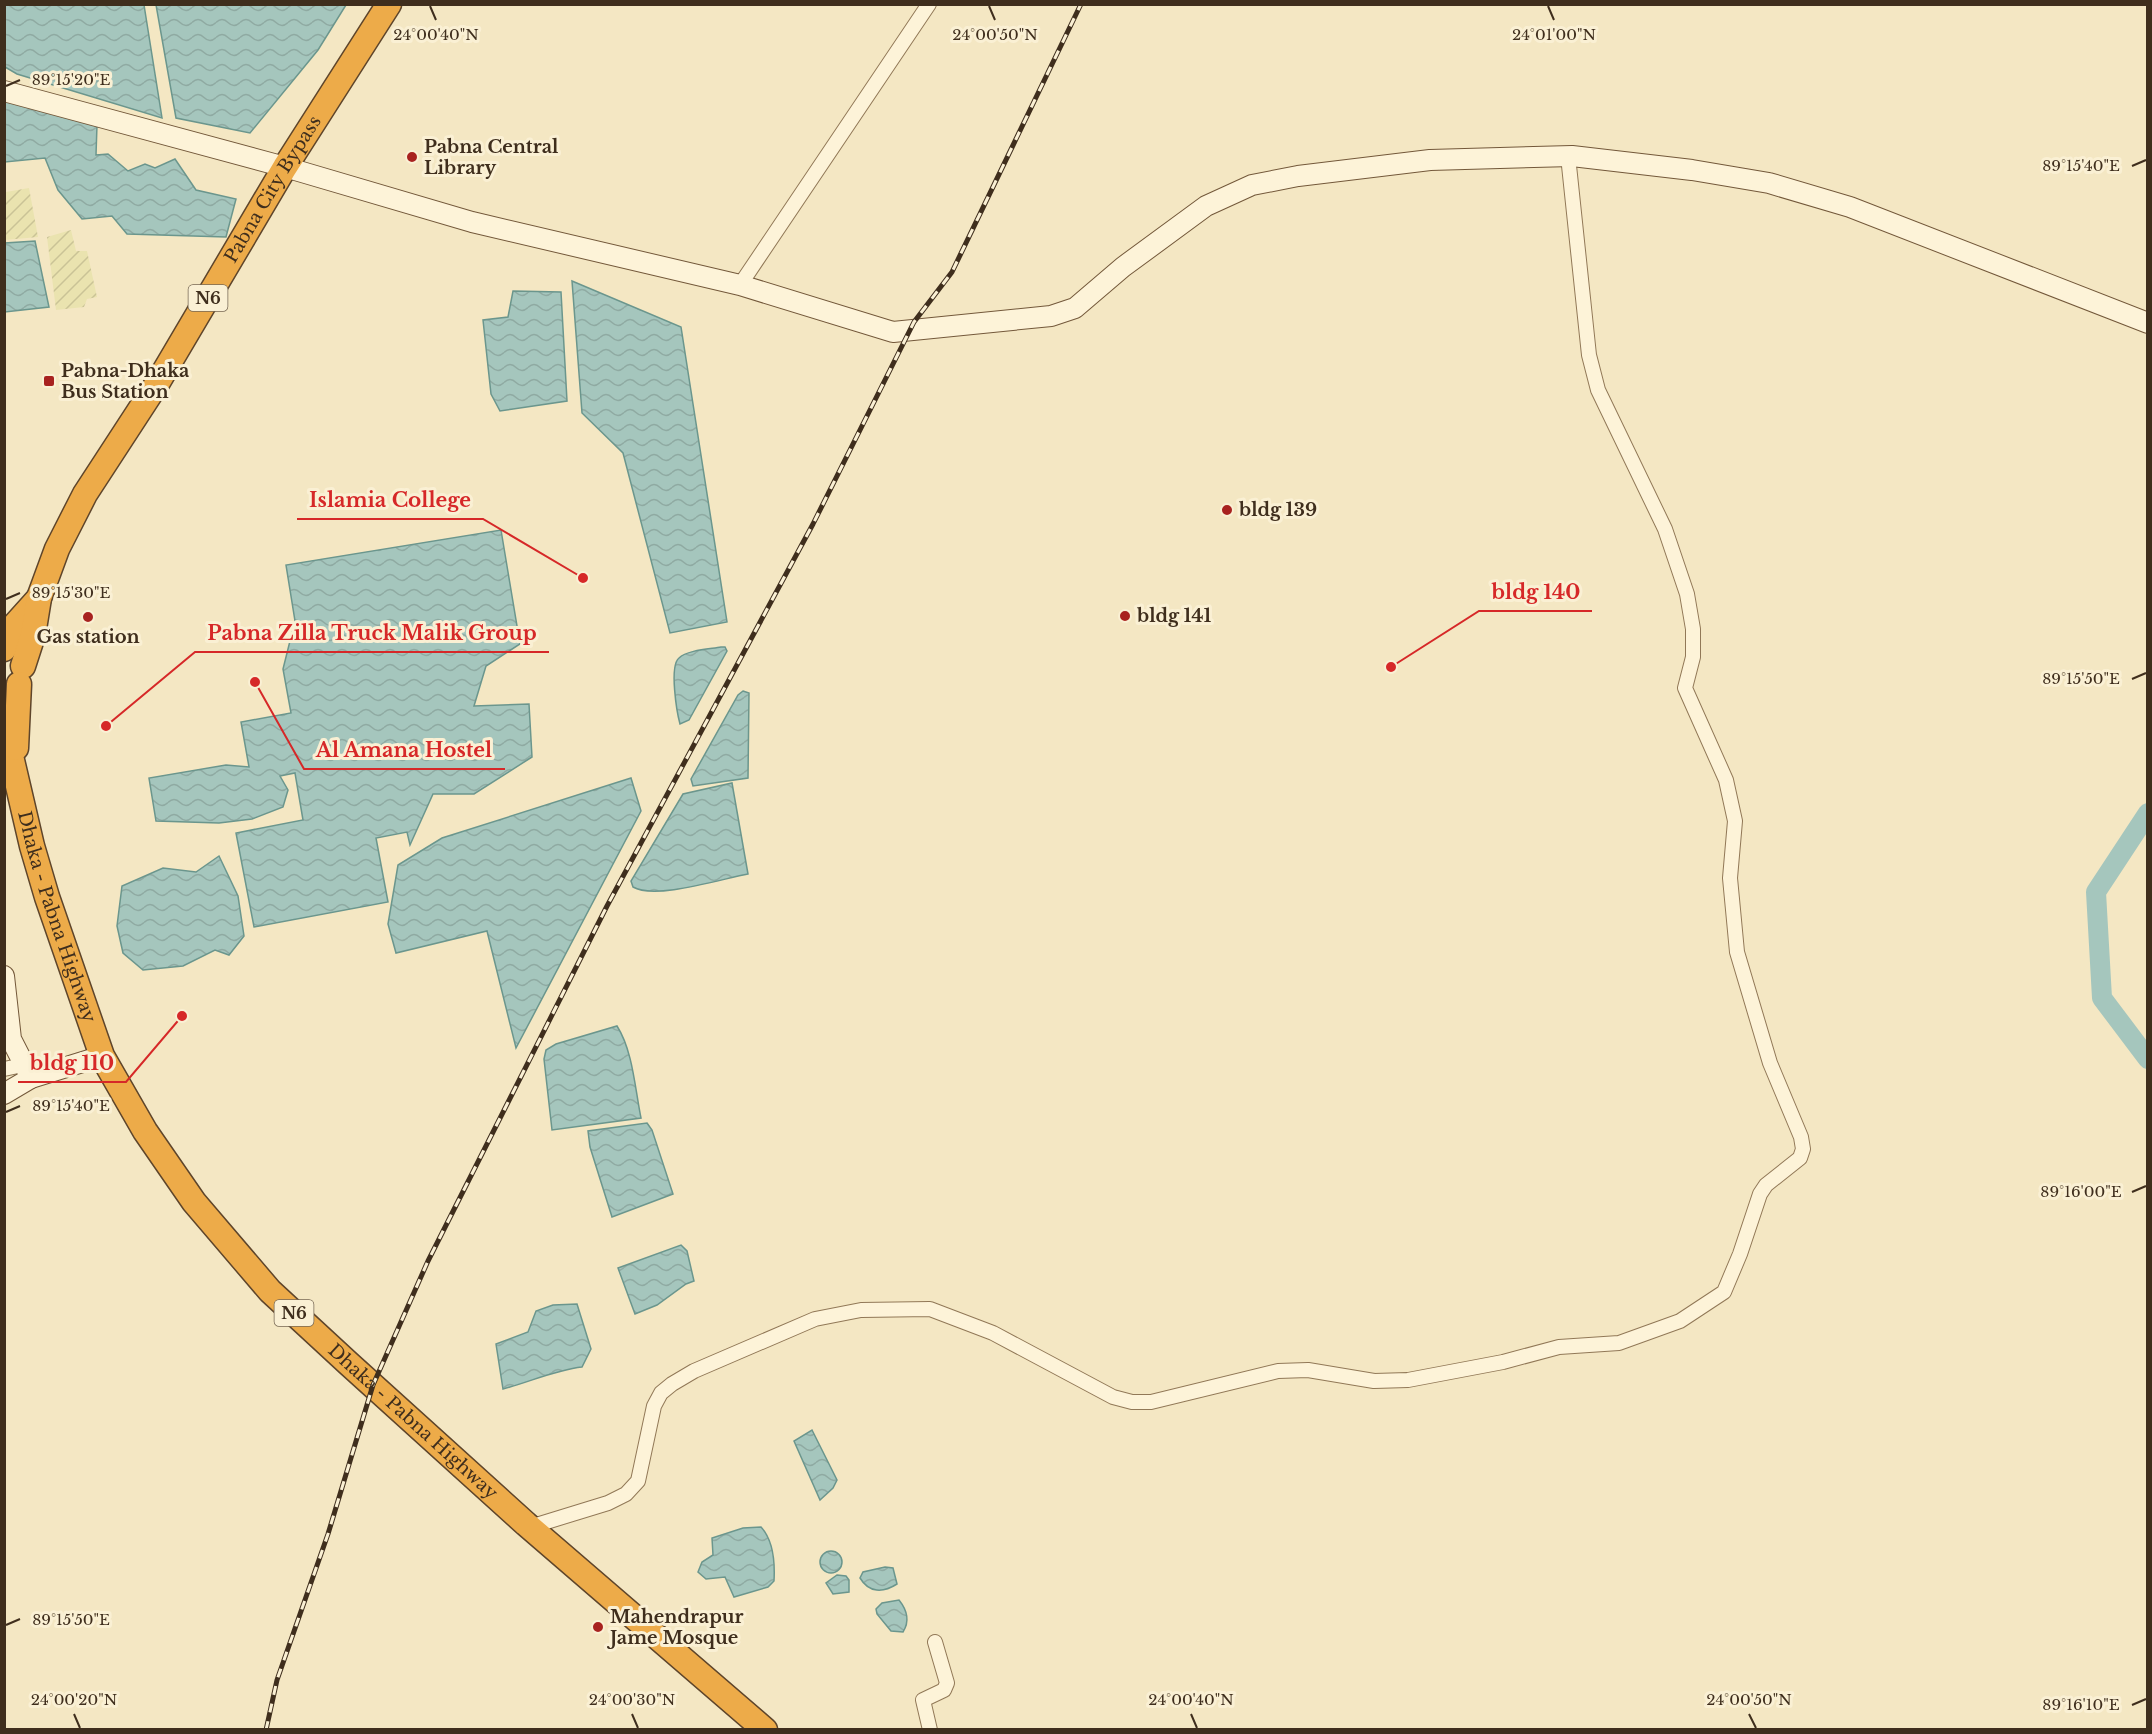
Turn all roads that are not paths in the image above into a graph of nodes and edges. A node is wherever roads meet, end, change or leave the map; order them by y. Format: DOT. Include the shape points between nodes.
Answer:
graph roads {
  1 [pos="389,4"];
  2 [pos="929,4"];
  3 [pos="4,91"];
  4 [pos="1568,156"];
  5 [pos="285,167"];
  6 [pos="741,285"];
  7 [pos="2148,322"];
  8 [pos="11,668"];
  9 [pos="4,726"];
  10 [pos="12,775"];
  11 [pos="4,976"];
  12 [pos="102,1056"];
  13 [pos="19,1071"];
  14 [pos="4,1094"];
  15 [pos="530,1527"];
  16 [pos="935,1642"];
  17 [pos="765,1730"];
  18 [pos="930,1730"];
  1 -- 5 [label="highway, Pabna City Bypass / N6"];
  2 -- 6 [label="street"];
  3 -- 5 [label="main road"];
  4 -- 6 [label="main road" via="1430,160 1252,185 1206,206 1075,308 1051,315 892,332"];
  4 -- 7 [label="main road" via="1769,183 1850,207"];
  4 -- 15 [label="street" via="1589,355 1598,390 1665,529 1687,594 1693,657 1685,688 1726,780 1736,821 1730,879 1737,952 1770,1063 1803,1149 1800,1158 1760,1194 1724,1292 1680,1322 1619,1342 1559,1347 1408,1380 1374,1381 1308,1370 1278,1371 1151,1402 1113,1397 993,1333 944,1313 930,1309 861,1310 794,1326 672,1384 654,1406 638,1481 626,1494"];
  5 -- 6 [label="main road" via="472,222"];
  5 -- 8 [label="highway, Pabna City Bypass / N6" via="158,382 85,494 57,549 39,598 12,628"];
  8 -- 10 [label="highway, Dhaka - Pabna Highway"];
  9 -- 10 [label="highway, Dhaka - Pabna Highway / N6"];
  10 -- 12 [label="highway, Dhaka - Pabna Highway / N6" via="47,897"];
  11 -- 13 [label="main road"];
  12 -- 13 [label="main road"];
  12 -- 15 [label="highway, Dhaka - Pabna Highway / N6" via="145,1131 194,1202 270,1291"];
  13 -- 14 [label="main road"];
  15 -- 17 [label="highway, Dhaka - Pabna Highway / N6"];
  16 -- 18 [label="street" via="947,1683 944,1690 923,1700"];
}
